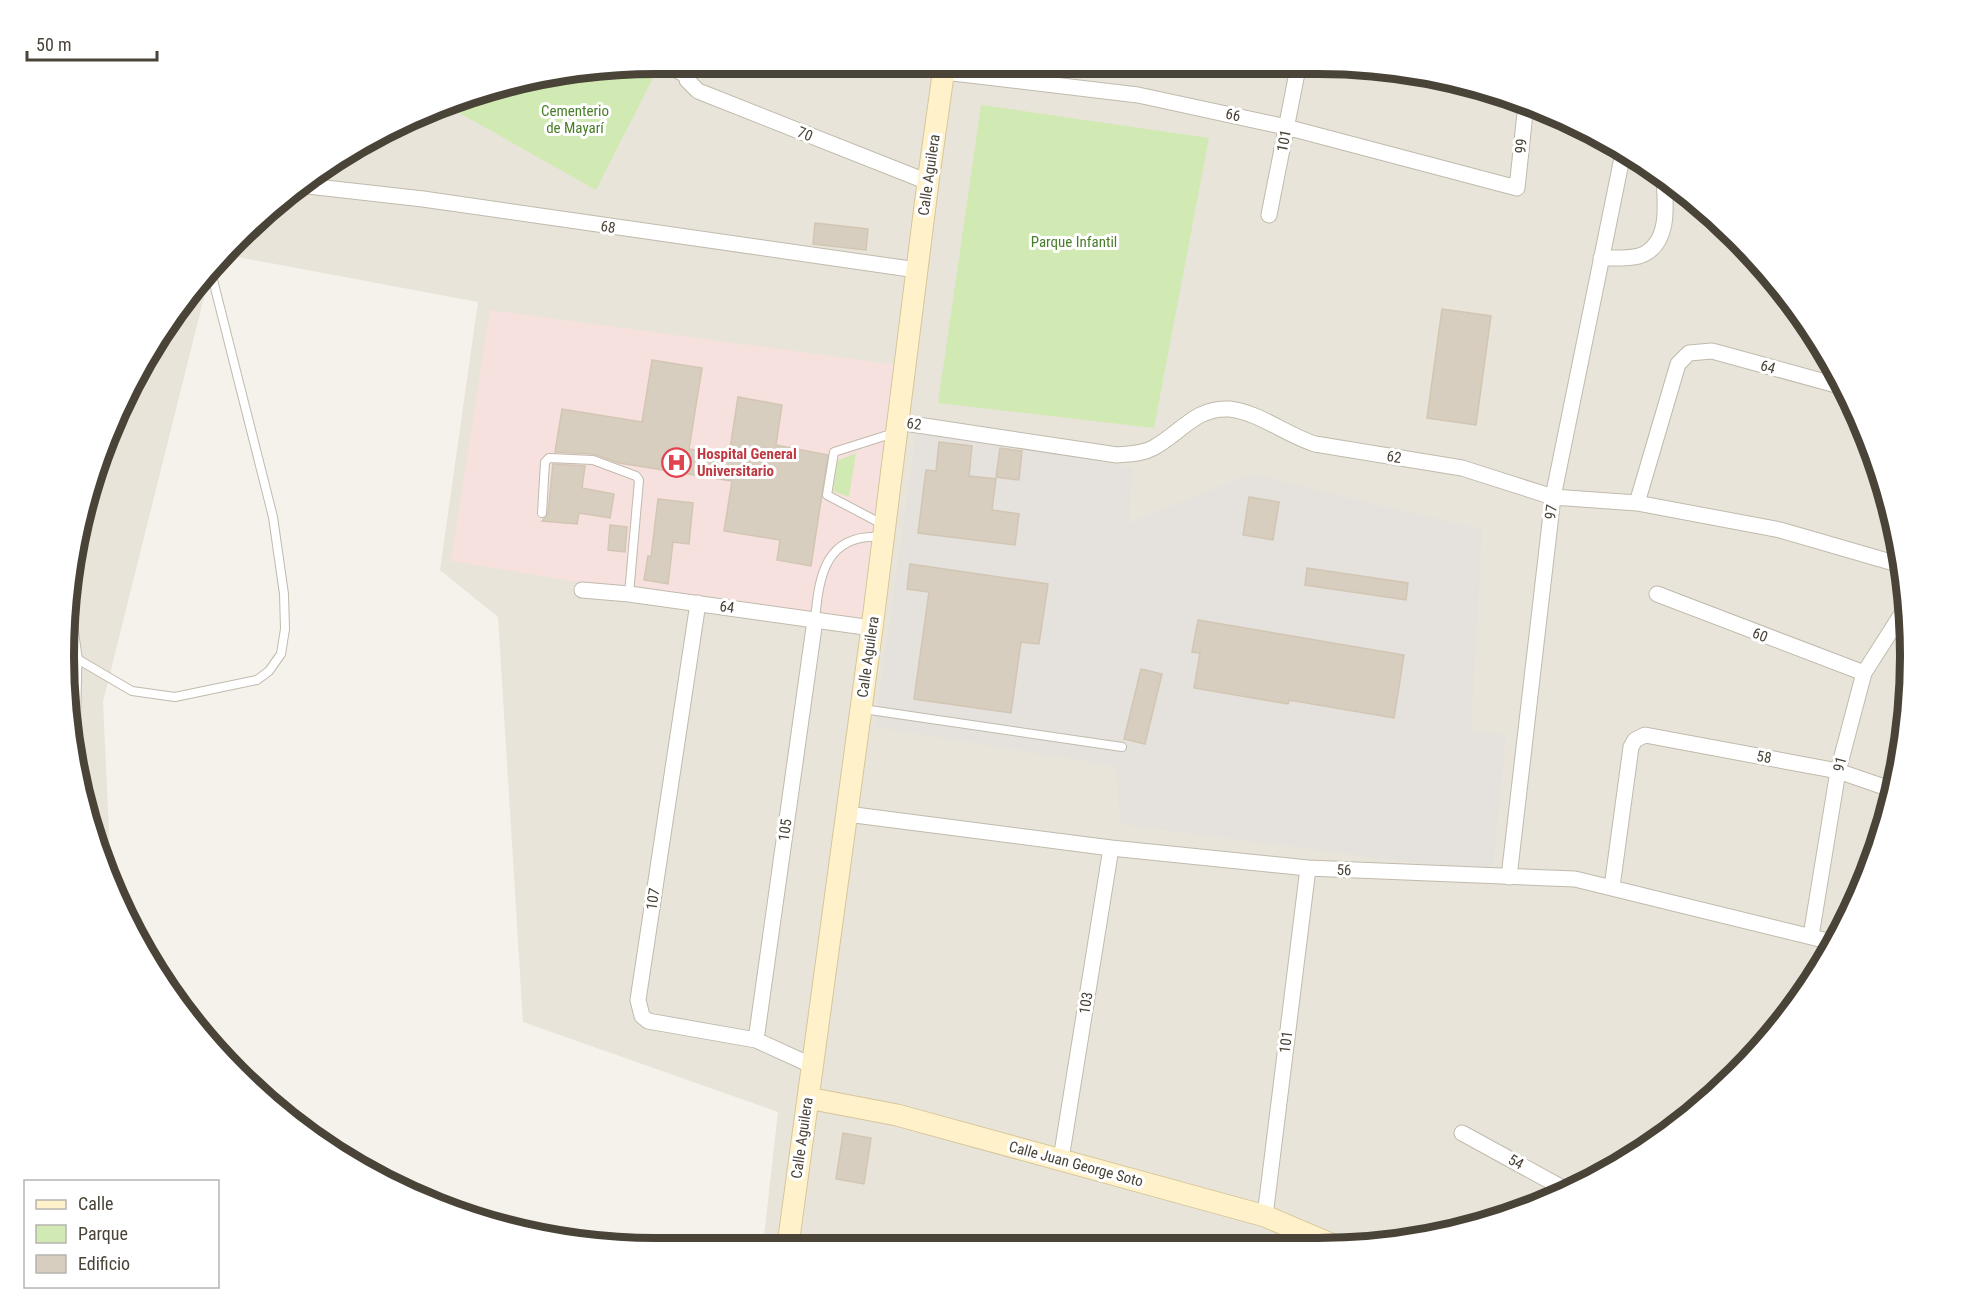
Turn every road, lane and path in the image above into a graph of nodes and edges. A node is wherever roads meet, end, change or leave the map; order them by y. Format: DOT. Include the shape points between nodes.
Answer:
graph roads {
  1 [pos="687,74"];
  2 [pos="943,74"];
  3 [pos="975,74"];
  4 [pos="1297,74"];
  5 [pos="1525,112"];
  6 [pos="1286,127"];
  7 [pos="1622,160"];
  8 [pos="928,182"];
  9 [pos="312,186"];
  10 [pos="1516,188"];
  11 [pos="1665,188"];
  12 [pos="1269,215"];
  13 [pos="1601,258"];
  14 [pos="917,270"];
  15 [pos="213,278"];
  16 [pos="1833,384"];
  17 [pos="897,427"];
  18 [pos="1553,497"];
  19 [pos="1637,504"];
  20 [pos="542,513"];
  21 [pos="884,531"];
  22 [pos="1893,563"];
  23 [pos="582,590"];
  24 [pos="629,594"];
  25 [pos="1657,594"];
  26 [pos="698,603"];
  27 [pos="1899,618"];
  28 [pos="815,620"];
  29 [pos="872,628"];
  30 [pos="74,657"];
  31 [pos="1864,673"];
  32 [pos="861,709"];
  33 [pos="1122,747"];
  34 [pos="1838,771"];
  35 [pos="1885,787"];
  36 [pos="847,814"];
  37 [pos="1111,848"];
  38 [pos="1308,868"];
  39 [pos="1509,877"];
  40 [pos="1612,887"];
  41 [pos="1811,936"];
  42 [pos="1826,940"];
  43 [pos="756,1040"];
  44 [pos="813,1066"];
  45 [pos="808,1098"];
  46 [pos="1462,1133"];
  47 [pos="1061,1159"];
  48 [pos="1559,1186"];
  49 [pos="1265,1216"];
  50 [pos="789,1238"];
  51 [pos="1317,1238"];
  1 -- 8 [label="street, 70" via="698,91"];
  2 -- 8 [label="main road, Calle Aguilera"];
  3 -- 6 [label="street, 66" via="1138,95"];
  4 -- 6 [label="street, 101"];
  5 -- 10 [label="street, 99"];
  6 -- 10 [label="street, 66"];
  6 -- 12 [label="street, 101"];
  7 -- 13 [label="street, 97"];
  8 -- 14 [label="main road, Calle Aguilera"];
  9 -- 14 [label="street, 68"];
  11 -- 13 [label="street" via="1661,235 1653,249 1638,256"];
  13 -- 18 [label="street, 97"];
  14 -- 17 [label="main road, Calle Aguilera"];
  15 -- 30 [label="lane" via="273,517 284,594 281,654 257,680 175,697 132,691"];
  16 -- 19 [label="street, 64" via="1712,351 1689,353 1678,364"];
  17 -- 18 [label="street, 62" via="1117,455 1136,454 1153,448 1209,410 1228,409 1242,411 1315,444 1462,468"];
  17 -- 21 [label="main road, Calle Aguilera"];
  17 -- 21 [label="lane" via="834,452 827,495"];
  18 -- 19 [label="street, 62"];
  18 -- 39 [label="street, 97"];
  19 -- 22 [label="street, 62" via="1780,530"];
  20 -- 24 [label="lane" via="545,462 549,458 593,460 636,476 639,480"];
  21 -- 28 [label="lane" via="832,554 819,580"];
  21 -- 29 [label="main road, Calle Aguilera"];
  23 -- 24 [label="street, 64"];
  24 -- 26 [label="street, 64"];
  25 -- 31 [label="street, 60"];
  26 -- 28 [label="street, 64"];
  26 -- 43 [label="street, 107" via="638,1009 654,1022"];
  27 -- 31 [label="street, 91"];
  28 -- 29 [label="street, 64"];
  28 -- 43 [label="street, 105"];
  29 -- 32 [label="main road, Calle Aguilera"];
  31 -- 34 [label="street, 91"];
  32 -- 33 [label="lane"];
  32 -- 36 [label="main road, Calle Aguilera"];
  34 -- 35 [label="street, 58"];
  34 -- 40 [label="street, 58" via="1645,735 1635,740 1630,747"];
  34 -- 41 [label="street, 91"];
  36 -- 37 [label="street, 56"];
  36 -- 44 [label="main road, Calle Aguilera"];
  37 -- 38 [label="street, 56"];
  37 -- 47 [label="street, 103"];
  38 -- 39 [label="street, 56"];
  38 -- 49 [label="street, 101"];
  39 -- 40 [label="street, 56" via="1575,879"];
  40 -- 41 [label="street, 56"];
  41 -- 42 [label="street, 56"];
  43 -- 44 [label="street, 107"];
  44 -- 45 [label="main road, Calle Aguilera"];
  45 -- 47 [label="main road, Calle Juan George Soto" via="897,1115"];
  45 -- 50 [label="main road, Calle Aguilera"];
  46 -- 48 [label="street, 54"];
  47 -- 49 [label="main road, Calle Juan George Soto"];
  49 -- 51 [label="main road, Calle Juan George Soto"];
}
